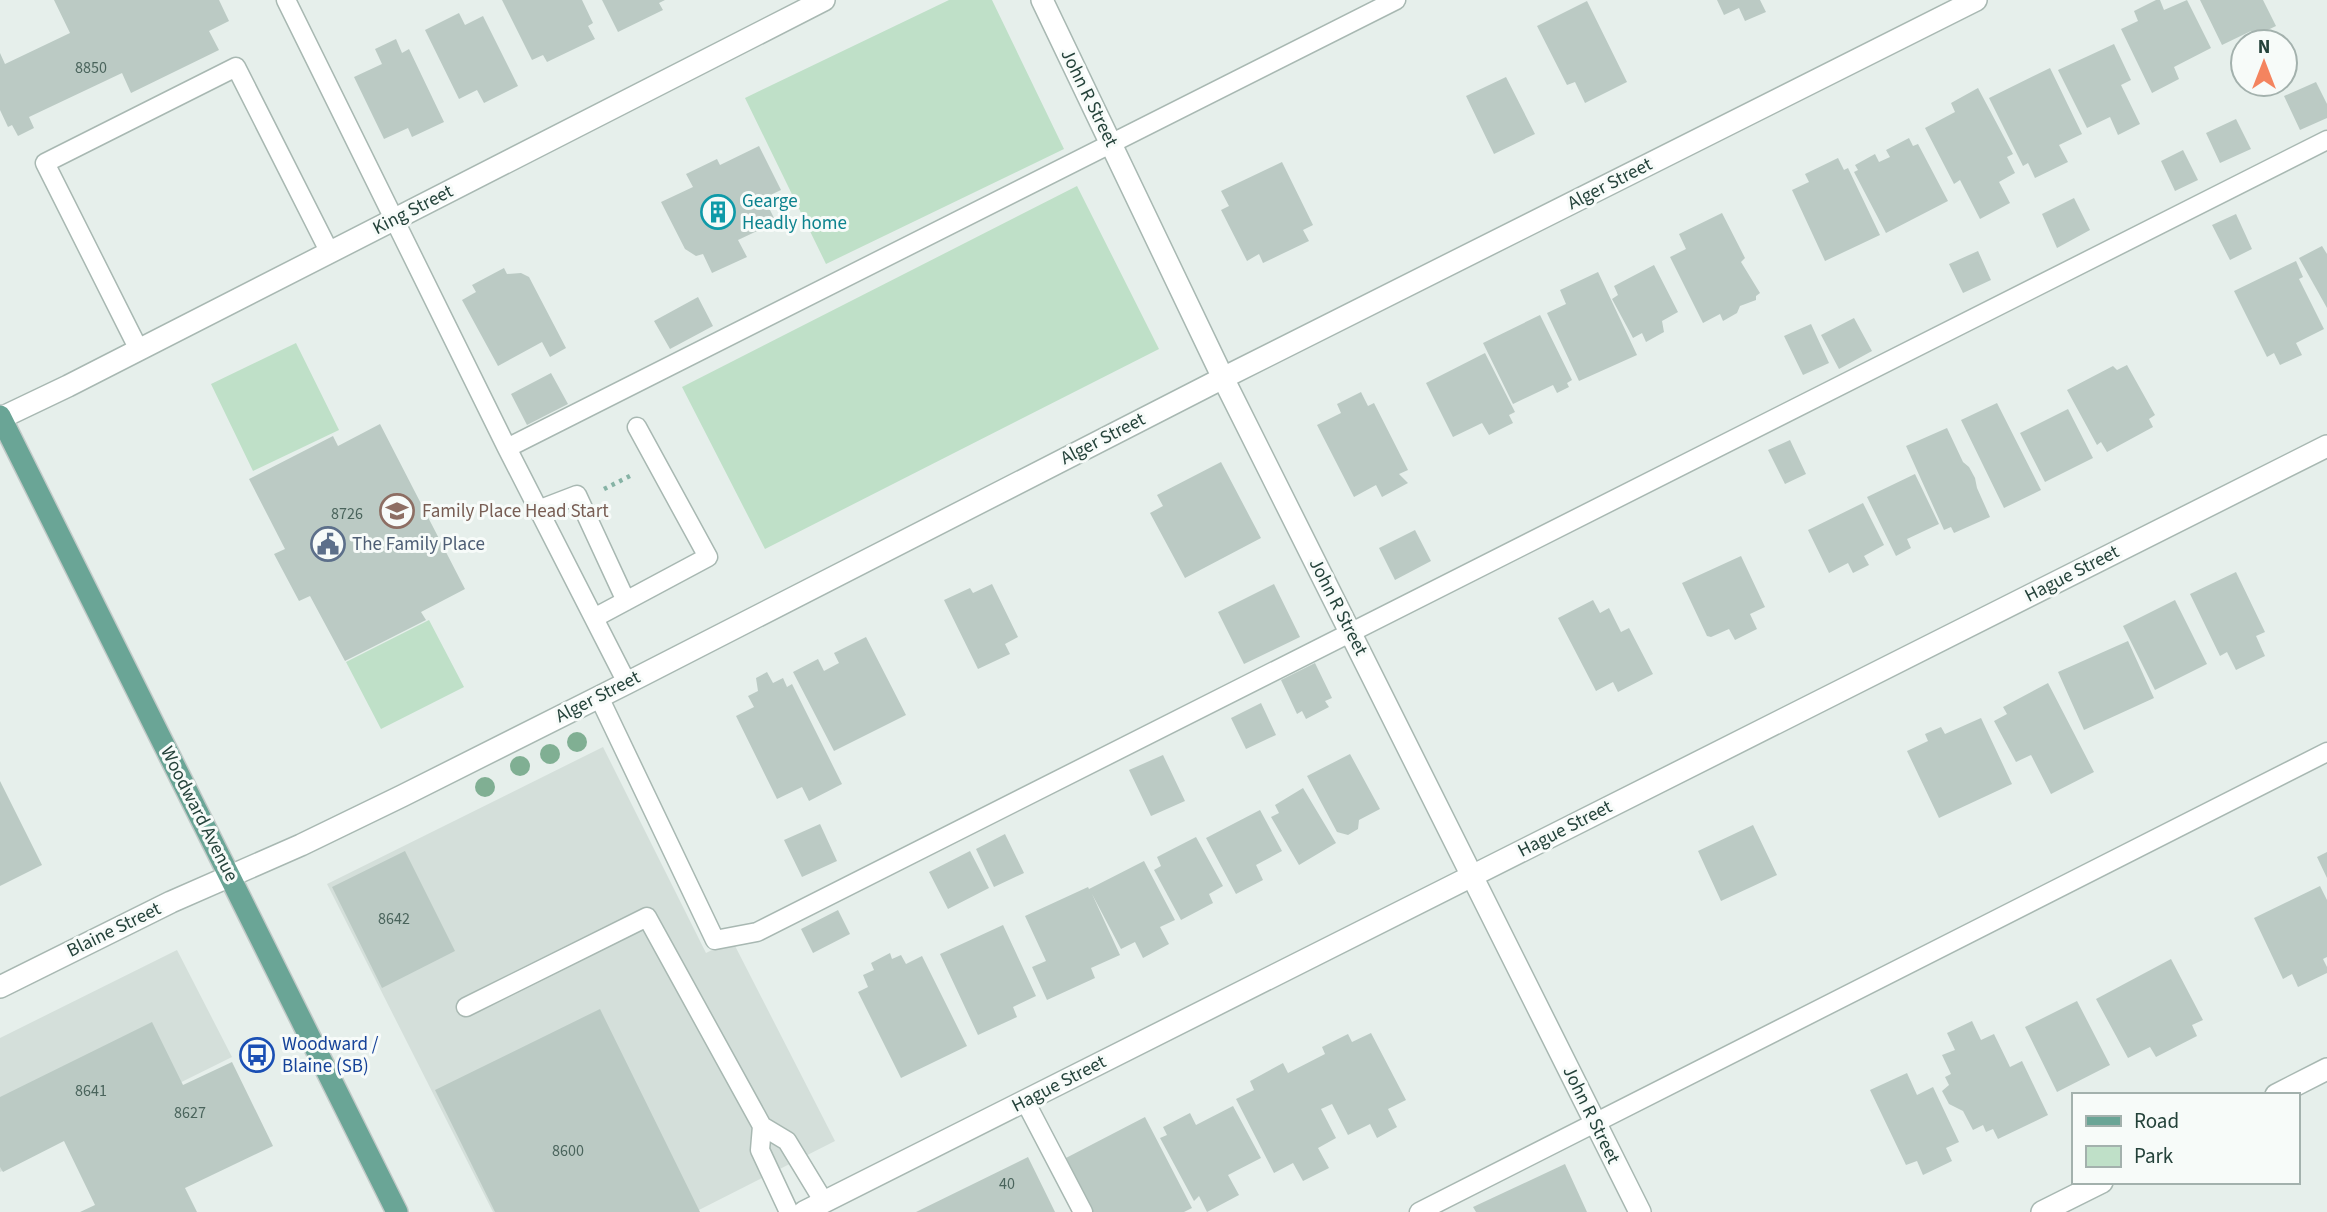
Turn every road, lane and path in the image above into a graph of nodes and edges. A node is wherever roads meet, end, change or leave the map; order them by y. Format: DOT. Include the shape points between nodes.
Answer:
graph roads {
  1 [pos="286,0"];
  2 [pos="824,0"];
  3 [pos="1042,0"];
  4 [pos="1396,0"];
  5 [pos="1976,0"];
  6 [pos="2327,140"];
  7 [pos="1111,144"];
  8 [pos="396,219"];
  9 [pos="330,253"];
  10 [pos="139,350"];
  11 [pos="1223,378"];
  12 [pos="0,417"];
  13 [pos="637,426"];
  14 [pos="2327,446"];
  15 [pos="507,448"];
  16 [pos="634,473"];
  17 [pos="604,489"];
  18 [pos="538,510"];
  19 [pos="626,601"];
  20 [pos="594,618"];
  21 [pos="1351,632"];
  22 [pos="627,684"];
  23 [pos="599,697"];
  24 [pos="2327,752"];
  25 [pos="1473,876"];
  26 [pos="230,877"];
  27 [pos="0,987"];
  28 [pos="466,1007"];
  29 [pos="2327,1069"];
  30 [pos="2280,1093"];
  31 [pos="1025,1101"];
  32 [pos="1596,1123"];
  33 [pos="762,1126"];
  34 [pos="2098,1184"];
  35 [pos="824,1202"];
  36 [pos="397,1212"];
  37 [pos="789,1212"];
  38 [pos="804,1212"];
  39 [pos="1083,1212"];
  40 [pos="1419,1212"];
  41 [pos="1640,1212"];
  42 [pos="2042,1212"];
  1 -- 8 [label="lane"];
  2 -- 8 [label="street, King Street"];
  3 -- 7 [label="street, John R Street"];
  4 -- 7 [label="lane"];
  5 -- 11 [label="street, Alger Street"];
  6 -- 21 [label="lane"];
  7 -- 11 [label="street, John R Street"];
  7 -- 15 [label="lane"];
  8 -- 9 [label="street, King Street"];
  8 -- 15 [label="lane"];
  9 -- 10 [label="street, King Street"];
  9 -- 10 [label="lane" via="236,68 45,163"];
  10 -- 12 [label="street, King Street"];
  11 -- 21 [label="street, John R Street"];
  11 -- 22 [label="street, Alger Street"];
  12 -- 26 [label="main road, Woodward Avenue"];
  13 -- 19 [label="lane" via="708,557"];
  14 -- 25 [label="street, Hague Street"];
  15 -- 18 [label="lane"];
  16 -- 17 [label="path"];
  18 -- 19 [label="lane" via="578,495"];
  18 -- 20 [label="lane"];
  19 -- 20 [label="lane"];
  20 -- 22 [label="lane"];
  21 -- 23 [label="lane" via="757,932 715,940"];
  21 -- 25 [label="street, John R Street"];
  22 -- 23 [label="street, Alger Street"];
  23 -- 26 [label="street, Alger Street"];
  24 -- 32 [label="lane"];
  25 -- 31 [label="street, Hague Street"];
  25 -- 32 [label="street, John R Street"];
  26 -- 27 [label="street, Blaine Street"];
  26 -- 36 [label="main road, Woodward Avenue"];
  28 -- 33 [label="lane" via="647,917"];
  29 -- 30 [label="street"];
  31 -- 35 [label="street, Hague Street"];
  31 -- 39 [label="lane"];
  32 -- 40 [label="lane"];
  32 -- 41 [label="street, John R Street"];
  33 -- 35 [label="lane" via="787,1141"];
  33 -- 37 [label="lane" via="760,1150"];
  34 -- 42 [label="street"];
  35 -- 38 [label="street, Hague Street"];
}
